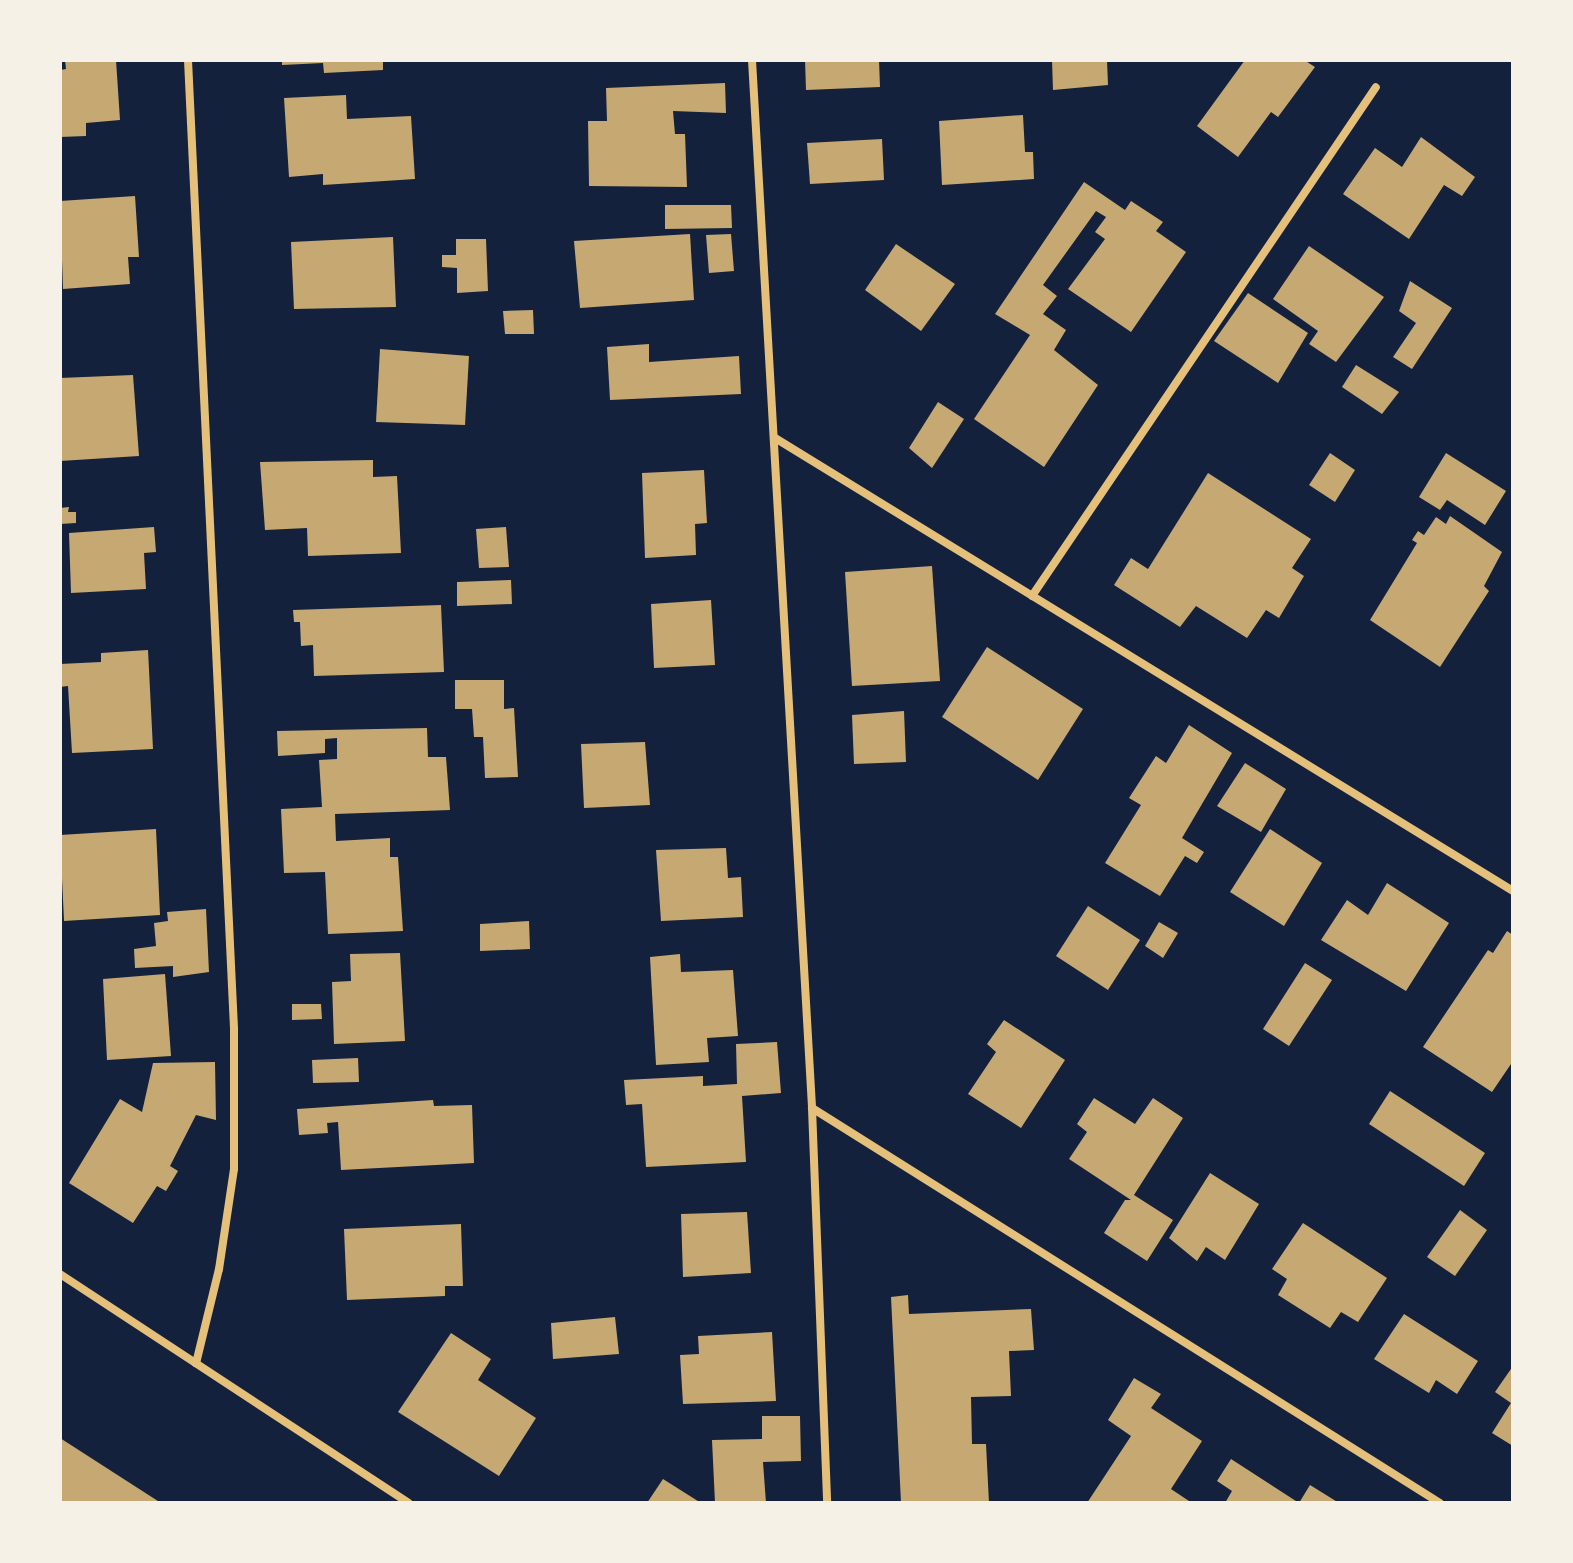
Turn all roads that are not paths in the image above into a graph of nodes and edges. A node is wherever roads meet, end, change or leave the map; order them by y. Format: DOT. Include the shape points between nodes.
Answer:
graph roads {
  1 [pos="188,60"];
  2 [pos="752,60"];
  3 [pos="1376,87"];
  4 [pos="775,438"];
  5 [pos="1032,596"];
  6 [pos="1513,891"];
  7 [pos="812,1108"];
  8 [pos="60,1274"];
  9 [pos="196,1363"];
  10 [pos="409,1503"];
  11 [pos="827,1503"];
  12 [pos="1440,1503"];
  1 -- 9 [label="street" via="234,1029 234,1169 219,1269"];
  2 -- 4 [label="street"];
  3 -- 5 [label="street"];
  4 -- 5 [label="street"];
  4 -- 7 [label="street"];
  5 -- 6 [label="street"];
  7 -- 11 [label="street"];
  7 -- 12 [label="street"];
  8 -- 9 [label="street"];
  9 -- 10 [label="street"];
}
